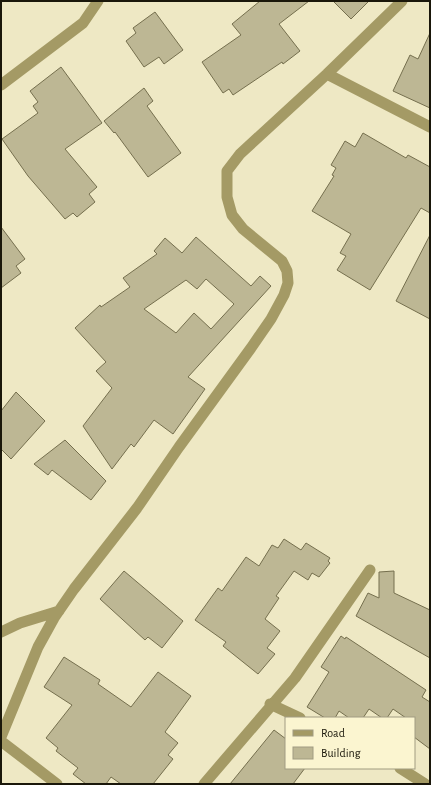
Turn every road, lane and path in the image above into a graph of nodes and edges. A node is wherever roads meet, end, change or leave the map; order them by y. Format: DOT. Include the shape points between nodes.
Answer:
graph roads {
  1 [pos="98,1"];
  2 [pos="402,1"];
  3 [pos="327,74"];
  4 [pos="1,85"];
  5 [pos="430,127"];
  6 [pos="370,570"];
  7 [pos="59,611"];
  8 [pos="1,632"];
  9 [pos="270,704"];
  10 [pos="298,717"];
  11 [pos="1,736"];
  12 [pos="1,741"];
  13 [pos="402,769"];
  14 [pos="57,784"];
  15 [pos="204,784"];
  16 [pos="425,784"];
  1 -- 4 [label="street" via="83,23"];
  2 -- 3 [label="street"];
  3 -- 5 [label="street"];
  3 -- 7 [label="street" via="240,154 227,171 227,197 232,215 243,229 282,261 287,271 288,283 284,295 272,319 137,508"];
  6 -- 9 [label="street" via="295,678"];
  7 -- 8 [label="street"];
  7 -- 11 [label="street" via="38,647"];
  9 -- 10 [label="street"];
  9 -- 15 [label="street"];
  12 -- 14 [label="street"];
  13 -- 16 [label="street"];
}
